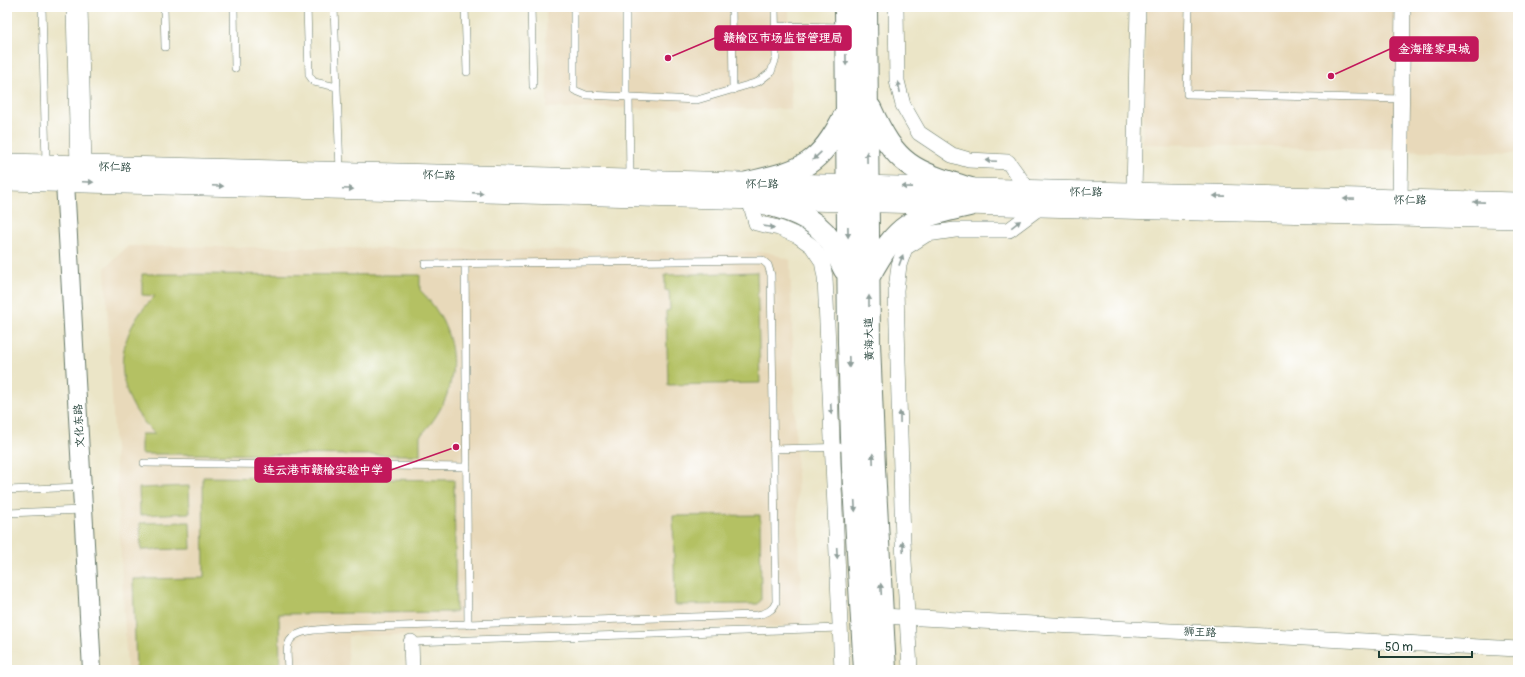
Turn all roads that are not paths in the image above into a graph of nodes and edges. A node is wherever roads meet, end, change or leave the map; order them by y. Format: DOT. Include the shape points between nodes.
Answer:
graph roads {
  1 [pos="42,7"];
  2 [pos="65,7"];
  3 [pos="77,7"];
  4 [pos="164,7"];
  5 [pos="234,7"];
  6 [pos="307,7"];
  7 [pos="334,7"];
  8 [pos="465,7"];
  9 [pos="531,7"];
  10 [pos="574,7"];
  11 [pos="626,7"];
  12 [pos="732,7"];
  13 [pos="775,7"];
  14 [pos="866,7"];
  15 [pos="896,7"];
  16 [pos="1138,7"];
  17 [pos="1189,7"];
  18 [pos="1403,7"];
  19 [pos="846,17"];
  20 [pos="775,26"];
  21 [pos="165,47"];
  22 [pos="235,68"];
  23 [pos="467,72"];
  24 [pos="533,86"];
  25 [pos="337,87"];
  26 [pos="733,90"];
  27 [pos="627,97"];
  28 [pos="1402,98"];
  29 [pos="867,100"];
  30 [pos="846,112"];
  31 [pos="7,164"];
  32 [pos="46,165"];
  33 [pos="72,171"];
  34 [pos="340,173"];
  35 [pos="7,180"];
  36 [pos="630,180"];
  37 [pos="748,191"];
  38 [pos="1134,193"];
  39 [pos="858,194"];
  40 [pos="970,197"];
  41 [pos="1034,199"];
  42 [pos="1400,200"];
  43 [pos="1518,203"];
  44 [pos="1518,218"];
  45 [pos="465,263"];
  46 [pos="425,264"];
  47 [pos="858,277"];
  48 [pos="842,447"];
  49 [pos="773,449"];
  50 [pos="144,463"];
  51 [pos="467,467"];
  52 [pos="82,487"];
  53 [pos="7,490"];
  54 [pos="83,510"];
  55 [pos="7,513"];
  56 [pos="882,616"];
  57 [pos="907,618"];
  58 [pos="468,625"];
  59 [pos="840,628"];
  60 [pos="411,642"];
  61 [pos="1518,649"];
  62 [pos="92,670"];
  63 [pos="288,670"];
  64 [pos="412,670"];
  65 [pos="842,670"];
  66 [pos="864,670"];
  67 [pos="885,670"];
  68 [pos="910,670"];
  1 -- 32 [label="lane"];
  2 -- 33 [label="main road"];
  3 -- 33 [label="main road"];
  4 -- 21 [label="lane"];
  5 -- 22 [label="lane"];
  6 -- 25 [label="lane" via="309,75 314,82"];
  7 -- 25 [label="lane"];
  8 -- 23 [label="lane"];
  9 -- 24 [label="lane"];
  10 -- 27 [label="lane" via="574,90 586,95"];
  11 -- 27 [label="lane"];
  12 -- 26 [label="lane"];
  13 -- 20 [label="lane"];
  14 -- 29 [label="main road, 黄海大道"];
  41 -- 15 [label="street, one-way" via="1008,162 969,160 952,155 919,133 903,105 897,82"];
  16 -- 38 [label="street"];
  17 -- 28 [label="lane" via="1187,94"];
  18 -- 28 [label="street"];
  19 -- 20 [label="lane"];
  19 -- 30 [label="main road, 黄海大道, one-way"];
  20 -- 26 [label="lane" via="776,58 771,72 758,82"];
  25 -- 34 [label="lane"];
  26 -- 27 [label="lane" via="697,100"];
  27 -- 36 [label="lane"];
  28 -- 42 [label="street"];
  39 -- 29 [label="main road, 黄海大道, one-way"];
  29 -- 40 [label="main road" via="883,135 896,153 909,165"];
  30 -- 37 [label="main road, one-way" via="834,137 811,162 801,169"];
  30 -- 39 [label="main road, 黄海大道"];
  31 -- 32 [label="main road, 怀仁路"];
  32 -- 33 [label="main road, 怀仁路"];
  33 -- 34 [label="main road, 怀仁路"];
  33 -- 35 [label="main road, 怀仁路"];
  33 -- 37 [label="main road, 怀仁路, one-way"];
  33 -- 52 [label="street, 文化东路"];
  34 -- 36 [label="main road, 怀仁路"];
  36 -- 37 [label="main road, 怀仁路"];
  37 -- 39 [label="main road, 怀仁路"];
  37 -- 47 [label="main road" via="807,218 831,240"];
  37 -- 48 [label="street, one-way" via="756,223 779,228 798,236 812,246 822,261"];
  38 -- 41 [label="main road, 怀仁路"];
  42 -- 38 [label="main road, 怀仁路, one-way"];
  39 -- 40 [label="main road, 怀仁路"];
  39 -- 47 [label="main road, 黄海大道"];
  40 -- 41 [label="main road, 怀仁路"];
  40 -- 47 [label="main road" via="904,227"];
  41 -- 44 [label="main road, 怀仁路"];
  57 -- 41 [label="street, one-way" via="896,290 899,265 906,248 928,234 955,230 1009,230"];
  43 -- 42 [label="main road, 怀仁路, one-way"];
  45 -- 46 [label="lane"];
  45 -- 49 [label="lane" via="762,260 768,265 771,276"];
  45 -- 51 [label="lane"];
  47 -- 48 [label="main road, 黄海大道, one-way"];
  56 -- 47 [label="main road, 黄海大道, one-way" via="874,468"];
  48 -- 49 [label="lane"];
  48 -- 59 [label="street, one-way"];
  48 -- 66 [label="main road, 黄海大道, one-way"];
  49 -- 58 [label="lane" via="776,602 766,613"];
  50 -- 51 [label="lane"];
  51 -- 58 [label="lane"];
  52 -- 53 [label="lane"];
  52 -- 54 [label="street, 文化东路"];
  54 -- 55 [label="lane"];
  54 -- 62 [label="street, 文化东路"];
  56 -- 57 [label="street, 狮王路"];
  56 -- 67 [label="main road, 黄海大道"];
  57 -- 61 [label="street, 狮王路"];
  57 -- 68 [label="street"];
  58 -- 63 [label="lane" via="304,631 292,637 288,644"];
  59 -- 60 [label="lane"];
  59 -- 65 [label="street"];
  60 -- 64 [label="street"];
}
